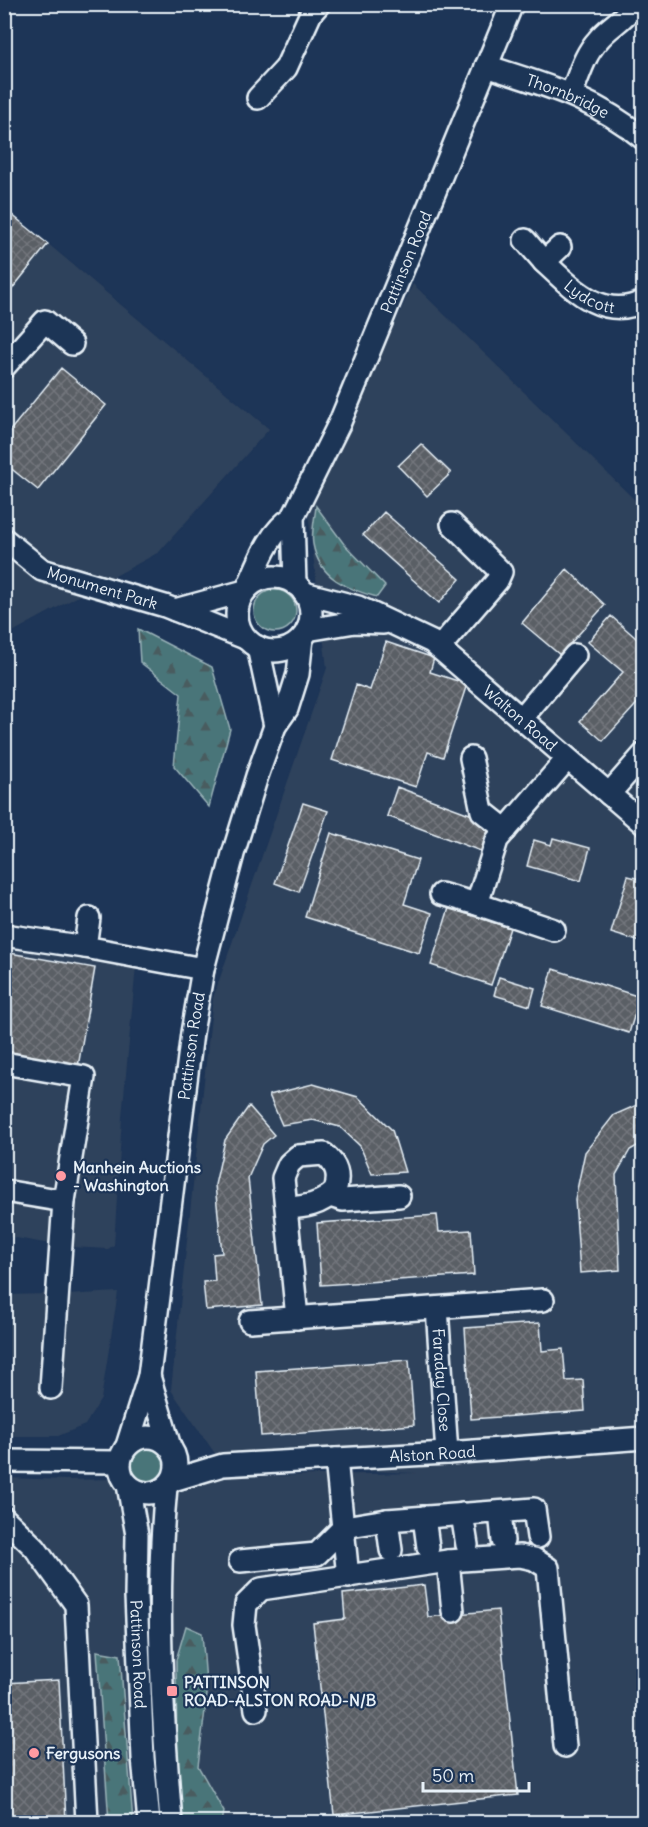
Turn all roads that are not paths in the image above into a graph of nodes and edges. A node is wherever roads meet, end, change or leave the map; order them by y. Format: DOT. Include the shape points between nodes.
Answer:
graph roads {
  1 [pos="319,4"];
  2 [pos="512,4"];
  3 [pos="634,4"];
  4 [pos="486,66"];
  5 [pos="571,94"];
  6 [pos="258,98"];
  7 [pos="644,139"];
  8 [pos="525,240"];
  9 [pos="560,247"];
  10 [pos="544,262"];
  11 [pos="644,301"];
  12 [pos="72,344"];
  13 [pos="4,368"];
  14 [pos="293,517"];
  15 [pos="452,524"];
  16 [pos="4,539"];
  17 [pos="246,589"];
  18 [pos="300,589"];
  19 [pos="175,610"];
  20 [pos="390,623"];
  21 [pos="305,634"];
  22 [pos="252,643"];
  23 [pos="439,648"];
  24 [pos="575,655"];
  25 [pos="521,719"];
  26 [pos="275,726"];
  27 [pos="471,758"];
  28 [pos="567,759"];
  29 [pos="640,766"];
  30 [pos="609,794"];
  31 [pos="644,824"];
  32 [pos="506,830"];
  33 [pos="441,894"];
  34 [pos="477,904"];
  35 [pos="89,918"];
  36 [pos="554,930"];
  37 [pos="4,935"];
  38 [pos="85,947"];
  39 [pos="203,969"];
  40 [pos="4,1063"];
  41 [pos="4,1191"];
  42 [pos="330,1196"];
  43 [pos="399,1196"];
  44 [pos="64,1201"];
  45 [pos="286,1208"];
  46 [pos="543,1300"];
  47 [pos="437,1308"];
  48 [pos="297,1318"];
  49 [pos="250,1321"];
  50 [pos="149,1376"];
  51 [pos="51,1388"];
  52 [pos="644,1438"];
  53 [pos="173,1451"];
  54 [pos="447,1453"];
  55 [pos="123,1454"];
  56 [pos="336,1459"];
  57 [pos="4,1461"];
  58 [pos="223,1465"];
  59 [pos="169,1484"];
  60 [pos="128,1485"];
  61 [pos="500,1512"];
  62 [pos="462,1514"];
  63 [pos="424,1517"];
  64 [pos="4,1518"];
  65 [pos="387,1520"];
  66 [pos="344,1527"];
  67 [pos="538,1537"];
  68 [pos="503,1541"];
  69 [pos="467,1545"];
  70 [pos="428,1546"];
  71 [pos="391,1550"];
  72 [pos="240,1561"];
  73 [pos="448,1561"];
  74 [pos="348,1577"];
  75 [pos="453,1611"];
  76 [pos="256,1710"];
  77 [pos="565,1746"];
  78 [pos="87,1822"];
  79 [pos="149,1822"];
  80 [pos="171,1822"];
  1 -- 6 [label="street" via="286,68"];
  2 -- 4 [label="street, Pattinson Road"];
  3 -- 5 [label="street" via="623,21 589,50"];
  4 -- 5 [label="street, Thornbridge"];
  4 -- 14 [label="street, Pattinson Road" via="340,422"];
  5 -- 7 [label="street, Thornbridge" via="618,117"];
  8 -- 10 [label="street, Lydcott"];
  9 -- 10 [label="street"];
  10 -- 11 [label="street, Lydcott" via="591,302 627,308"];
  12 -- 13 [label="street" via="45,321"];
  14 -- 17 [label="street, Pattinson Road" via="280,525"];
  14 -- 18 [label="street, Pattinson Road"];
  15 -- 23 [label="street" via="501,572"];
  16 -- 19 [label="street, Monument Park" via="42,570"];
  17 -- 18 [label="street" via="271,577 284,578"];
  17 -- 19 [label="street, Monument Park"];
  17 -- 22 [label="street" via="238,602 237,615 239,627"];
  18 -- 20 [label="street, Walton Road" via="358,607"];
  18 -- 21 [label="street" via="311,611"];
  19 -- 22 [label="street, Monument Park"];
  20 -- 21 [label="street, Walton Road" via="355,622"];
  20 -- 23 [label="street, Walton Road"];
  21 -- 22 [label="street" via="282,650"];
  21 -- 26 [label="street, Pattinson Road" via="287,709"];
  22 -- 26 [label="street"];
  23 -- 25 [label="street, Walton Road"];
  24 -- 25 [label="street"];
  25 -- 28 [label="street, Walton Road"];
  26 -- 39 [label="street, Pattinson Road" via="232,854"];
  27 -- 32 [label="street" via="482,811"];
  28 -- 30 [label="street, Walton Road"];
  28 -- 32 [label="street"];
  29 -- 30 [label="street"];
  30 -- 31 [label="street, Walton Road"];
  32 -- 34 [label="street" via="497,840"];
  33 -- 34 [label="street"];
  34 -- 36 [label="street"];
  35 -- 38 [label="street"];
  37 -- 38 [label="street"];
  38 -- 39 [label="street"];
  39 -- 50 [label="street, Pattinson Road"];
  40 -- 44 [label="street" via="84,1077"];
  41 -- 44 [label="street"];
  42 -- 43 [label="street" via="343,1200"];
  42 -- 45 [label="street" via="308,1207"];
  42 -- 45 [label="street" via="338,1182 332,1160 324,1154 298,1156 283,1178"];
  44 -- 51 [label="street"];
  45 -- 48 [label="street"];
  46 -- 47 [label="street, Faraday Close"];
  47 -- 48 [label="street, Faraday Close"];
  47 -- 54 [label="street, Faraday Close"];
  48 -- 49 [label="street, Faraday Close"];
  50 -- 53 [label="street, Pattinson Road"];
  50 -- 55 [label="street, Pattinson Road"];
  52 -- 54 [label="street, Alston Road"];
  53 -- 55 [label="street" via="162,1440 149,1437 137,1439"];
  53 -- 58 [label="street, Alston Road"];
  53 -- 59 [label="street" via="177,1464"];
  54 -- 56 [label="street, Alston Road"];
  55 -- 57 [label="street"];
  55 -- 60 [label="street" via="122,1477"];
  56 -- 58 [label="street, Alston Road"];
  56 -- 66 [label="street"];
  58 -- 59 [label="street, Alston Road"];
  59 -- 60 [label="street" via="148,1494"];
  59 -- 80 [label="street, Pattinson Road" via="160,1548 158,1612"];
  60 -- 79 [label="street, Pattinson Road" via="137,1535 136,1596"];
  61 -- 62 [label="street"];
  61 -- 67 [label="street" via="534,1509"];
  61 -- 68 [label="street"];
  62 -- 63 [label="street"];
  62 -- 69 [label="street"];
  63 -- 65 [label="street"];
  63 -- 70 [label="street"];
  64 -- 78 [label="street" via="35,1548 76,1605"];
  65 -- 66 [label="street"];
  65 -- 71 [label="street"];
  66 -- 72 [label="street" via="317,1554"];
  66 -- 74 [label="street"];
  73 -- 74 [label="street"];
  73 -- 75 [label="street"];
  73 -- 77 [label="street" via="520,1556 548,1568"];
  74 -- 76 [label="street" via="261,1589 246,1604 244,1625"];
}
